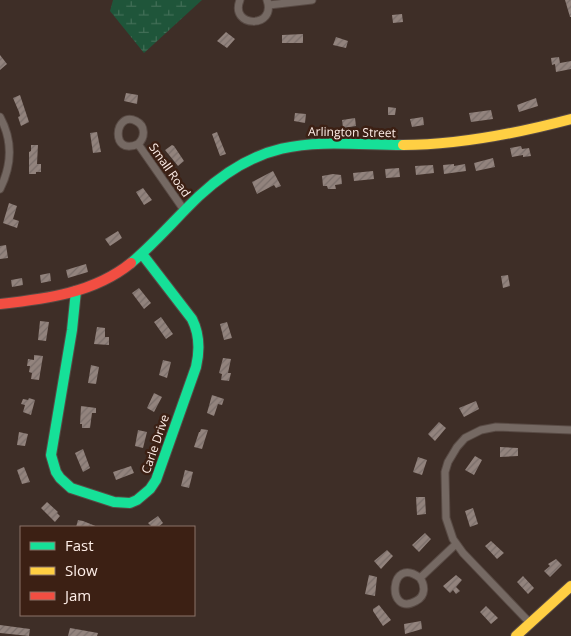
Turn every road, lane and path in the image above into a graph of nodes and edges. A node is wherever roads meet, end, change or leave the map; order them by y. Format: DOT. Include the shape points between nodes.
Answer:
graph roads {
  1 [pos="240,0"];
  2 [pos="312,0"];
  3 [pos="268,2"];
  4 [pos="0,117"];
  5 [pos="571,119"];
  6 [pos="138,144"];
  7 [pos="0,188"];
  8 [pos="184,210"];
  9 [pos="142,254"];
  10 [pos="76,291"];
  11 [pos="0,304"];
  12 [pos="571,430"];
  13 [pos="456,544"];
  14 [pos="420,578"];
  15 [pos="571,586"];
  16 [pos="530,623"];
  17 [pos="516,636"];
  1 -- 3 [label="street" via="240,14 251,22 264,18"];
  2 -- 3 [label="street"];
  4 -- 7 [label="street" via="10,152"];
  5 -- 8 [label="street, Arlington Street" via="440,144 326,142 277,149 224,174"];
  6 -- 8 [label="street, Small Road"];
  8 -- 9 [label="street, Arlington Street"];
  9 -- 10 [label="street, Arlington Street" via="103,281"];
  9 -- 10 [label="street, Carle Drive" via="198,328 200,351 156,480 152,489 134,502 114,503 73,489 63,482 52,465"];
  10 -- 11 [label="street, Arlington Street"];
  12 -- 13 [label="street" via="491,427 461,442 445,472 447,524"];
  13 -- 14 [label="street"];
  13 -- 16 [label="street"];
  14 -- 14 [label="street" via="424,587 420,599 408,603 399,599 394,588 398,579 408,573"];
  15 -- 16 [label="street"];
  16 -- 17 [label="street"];
}
